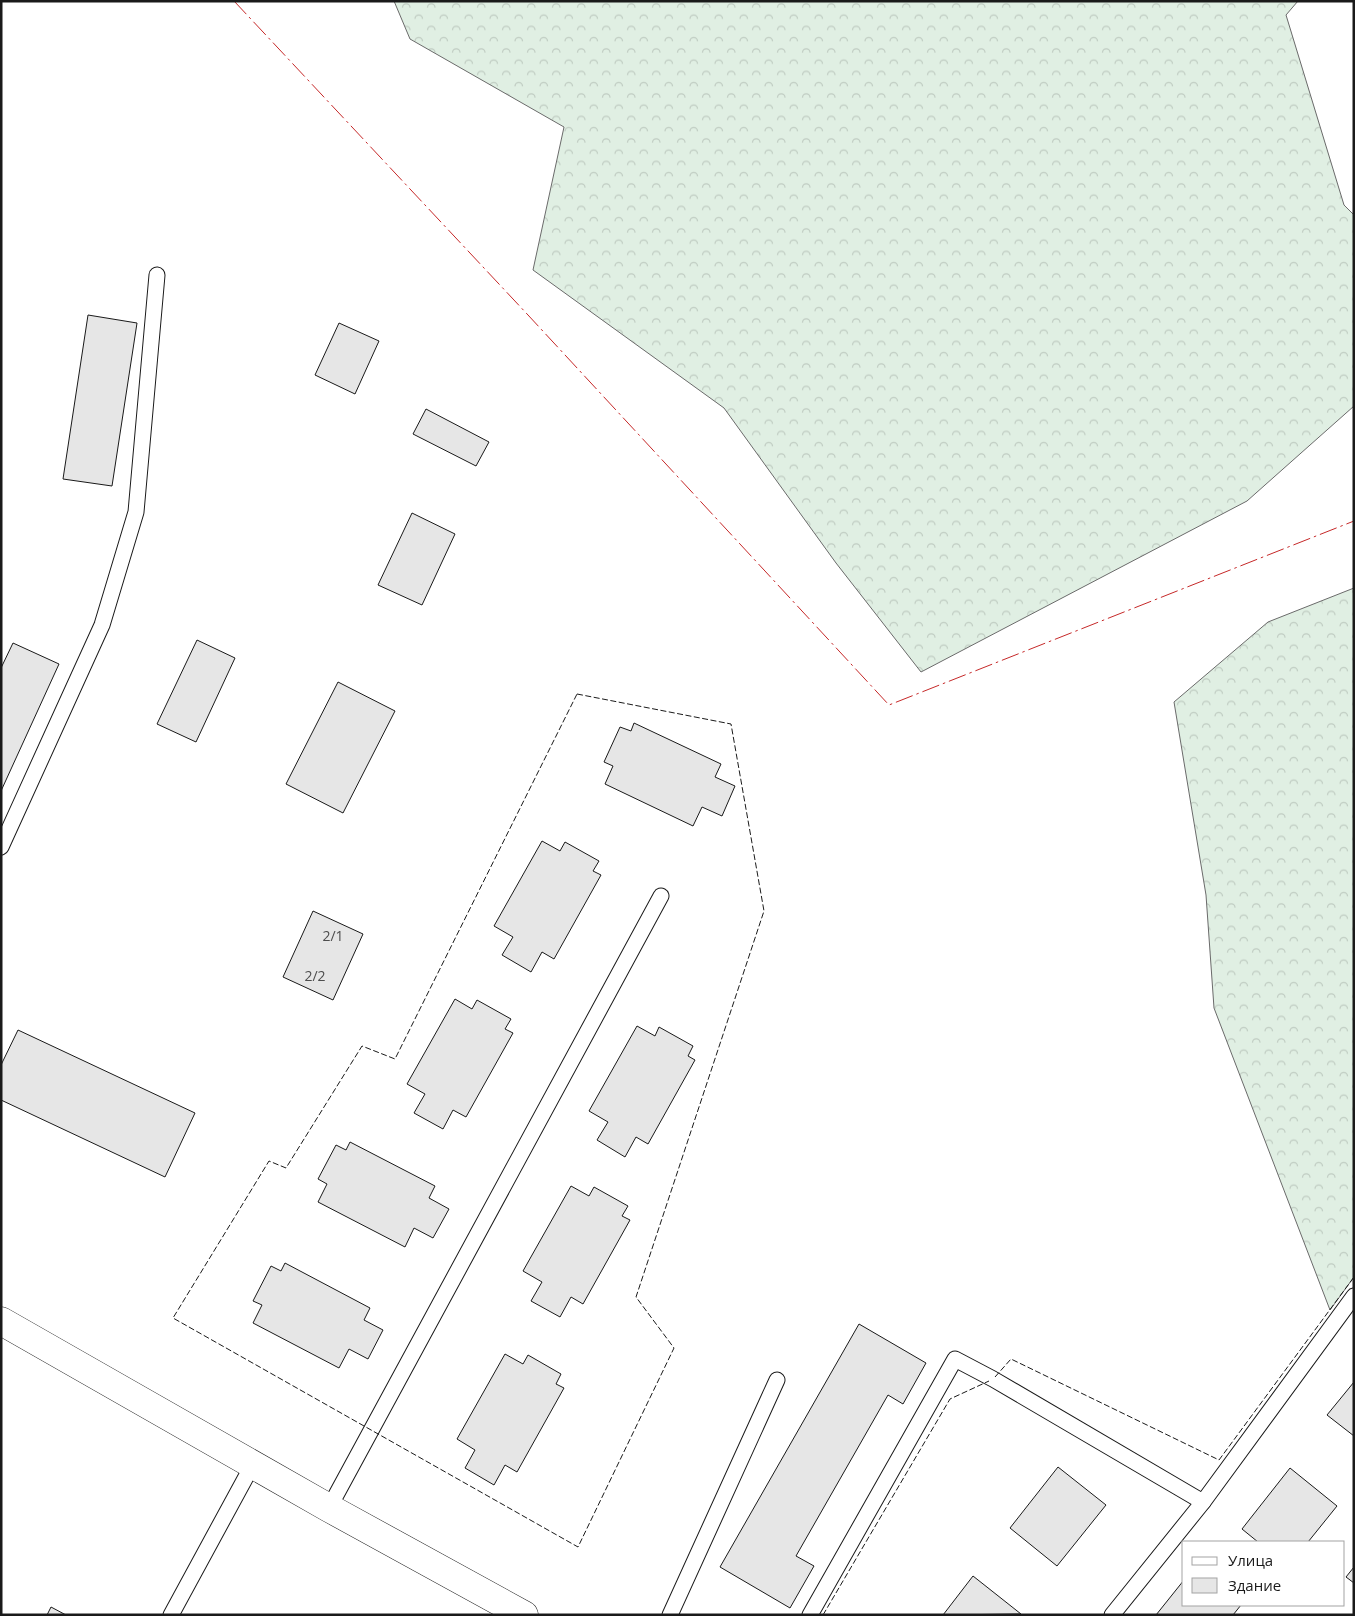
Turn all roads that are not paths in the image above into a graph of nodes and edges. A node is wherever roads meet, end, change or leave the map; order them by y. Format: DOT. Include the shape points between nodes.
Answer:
graph roads {
  1 [pos="157,275"];
  2 [pos="1,847"];
  3 [pos="662,896"];
  4 [pos="1354,1296"];
  5 [pos="1,1321"];
  6 [pos="776,1380"];
  7 [pos="253,1464"];
  8 [pos="1203,1502"];
  9 [pos="329,1508"];
  10 [pos="171,1615"];
  11 [pos="524,1615"];
  12 [pos="670,1615"];
  13 [pos="810,1615"];
  14 [pos="1112,1615"];
  1 -- 2 [label="lane" via="136,512 102,625"];
  3 -- 9 [label="lane"];
  4 -- 8 [label="lane"];
  5 -- 7 [label="street"];
  6 -- 12 [label="lane"];
  7 -- 9 [label="street"];
  7 -- 10 [label="lane"];
  8 -- 13 [label="lane" via="955,1359"];
  8 -- 14 [label="lane"];
  9 -- 11 [label="street"];
}
